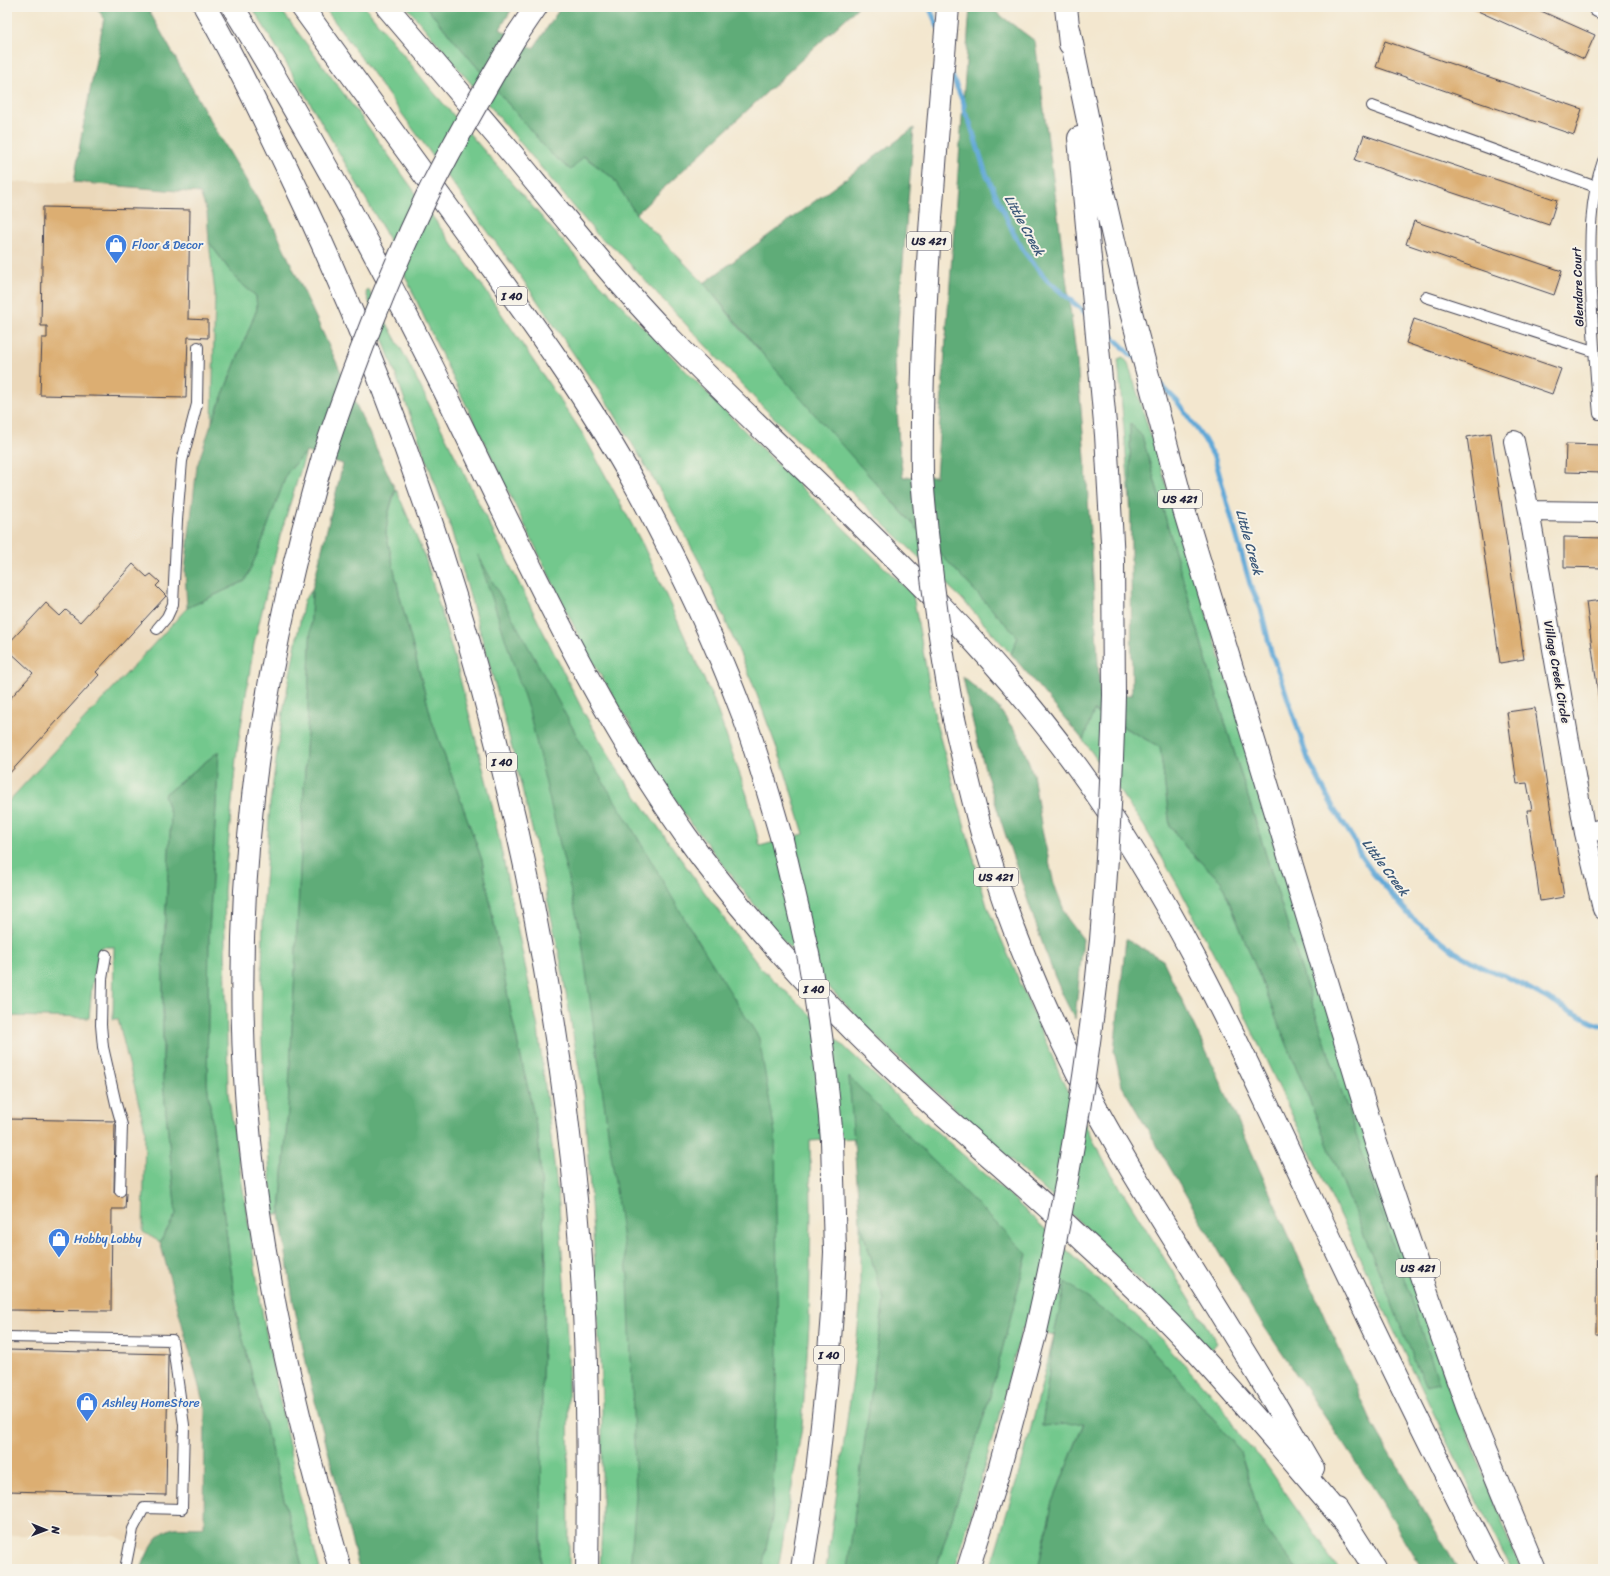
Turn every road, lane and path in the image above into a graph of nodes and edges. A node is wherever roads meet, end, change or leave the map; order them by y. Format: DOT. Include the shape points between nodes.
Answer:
graph roads {
  1 [pos="205,7"];
  2 [pos="233,7"];
  3 [pos="302,7"];
  4 [pos="387,7"];
  5 [pos="536,7"];
  6 [pos="948,7"];
  7 [pos="1066,7"];
  8 [pos="1598,7"];
  9 [pos="1603,10"];
  10 [pos="1069,29"];
  11 [pos="1372,106"];
  12 [pos="1603,161"];
  13 [pos="1596,188"];
  14 [pos="1426,297"];
  15 [pos="198,347"];
  16 [pos="1593,351"];
  17 [pos="1599,414"];
  18 [pos="1514,441"];
  19 [pos="1529,511"];
  20 [pos="1603,512"];
  21 [pos="157,629"];
  22 [pos="1594,831"];
  23 [pos="1603,909"];
  24 [pos="106,955"];
  25 [pos="120,1192"];
  26 [pos="7,1337"];
  27 [pos="1344,1521"];
  28 [pos="124,1569"];
  29 [pos="340,1569"];
  30 [pos="587,1569"];
  31 [pos="802,1569"];
  32 [pos="968,1569"];
  33 [pos="1375,1569"];
  34 [pos="1493,1569"];
  35 [pos="1534,1569"];
  1 -- 30 [label="highway, I 40" via="232,55 314,224 387,396 448,572 500,752 539,935 567,1119 577,1211 587,1399"];
  2 -- 27 [label="highway" via="360,228 590,683 633,757 675,821 743,910 823,1000 934,1107 1080,1237 1191,1345"];
  3 -- 31 [label="highway, I 40, bridge" via="537,330 598,422 668,545 720,659 764,778 782,840 809,959 821,1034 832,1140 835,1252 832,1313 818,1463"];
  4 -- 34 [label="highway" via="661,328 955,621 1037,715 1113,817 1146,870 1207,980 1381,1347"];
  5 -- 29 [label="highway, bridge" via="515,38 455,142 403,247 358,355 304,521 276,642 256,767 245,884 242,954 245,1079 250,1143 280,1328 298,1412"];
  6 -- 27 [label="highway, US 421, bridge" via="926,276 921,409 922,476 926,538 943,658 968,779 1003,897 1049,1013 1076,1071 1136,1180 1236,1338"];
  7 -- 10 [label="highway, US 421"];
  8 -- 9 [label="street"];
  10 -- 32 [label="highway, bridge" via="1106,435 1112,560 1114,695 1106,878 1094,1003 1066,1193 1036,1331 998,1474"];
  10 -- 35 [label="highway, US 421" via="1127,297 1184,510 1376,1142 1468,1409"];
  11 -- 13 [label="lane"];
  12 -- 13 [label="lane, Glendare Court"];
  13 -- 16 [label="lane, Glendare Court" via="1590,242"];
  14 -- 16 [label="lane"];
  15 -- 21 [label="lane" via="196,404 182,461 173,604"];
  16 -- 17 [label="lane, Glendare Court"];
  18 -- 19 [label="street, Village Creek Circle"];
  19 -- 20 [label="street"];
  19 -- 22 [label="street, Village Creek Circle"];
  22 -- 23 [label="street, Village Creek Circle"];
  24 -- 25 [label="lane" via="102,978 101,1025 103,1047 122,1125"];
  26 -- 28 [label="lane" via="172,1340 184,1425 182,1509 144,1508 132,1529"];
  27 -- 33 [label="highway, US 421"];
}
